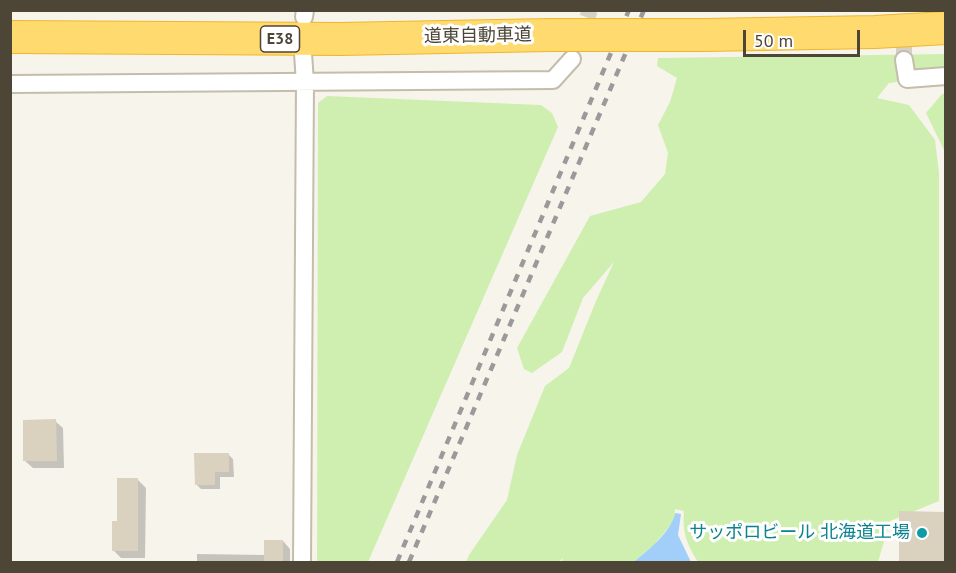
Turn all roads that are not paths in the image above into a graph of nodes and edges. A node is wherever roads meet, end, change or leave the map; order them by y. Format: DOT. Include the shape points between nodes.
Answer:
graph roads {
  1 [pos="945,28"];
  2 [pos="10,37"];
  3 [pos="303,53"];
  4 [pos="572,59"];
  5 [pos="904,60"];
  6 [pos="945,76"];
  7 [pos="305,83"];
  8 [pos="10,84"];
  9 [pos="303,562"];
  1 -- 2 [label="highway, 道東自動車道 / E38, bridge" via="340,39"];
  3 -- 7 [label="street"];
  4 -- 7 [label="street" via="553,80"];
  5 -- 6 [label="street" via="907,79"];
  7 -- 8 [label="street"];
  7 -- 9 [label="street"];
}
